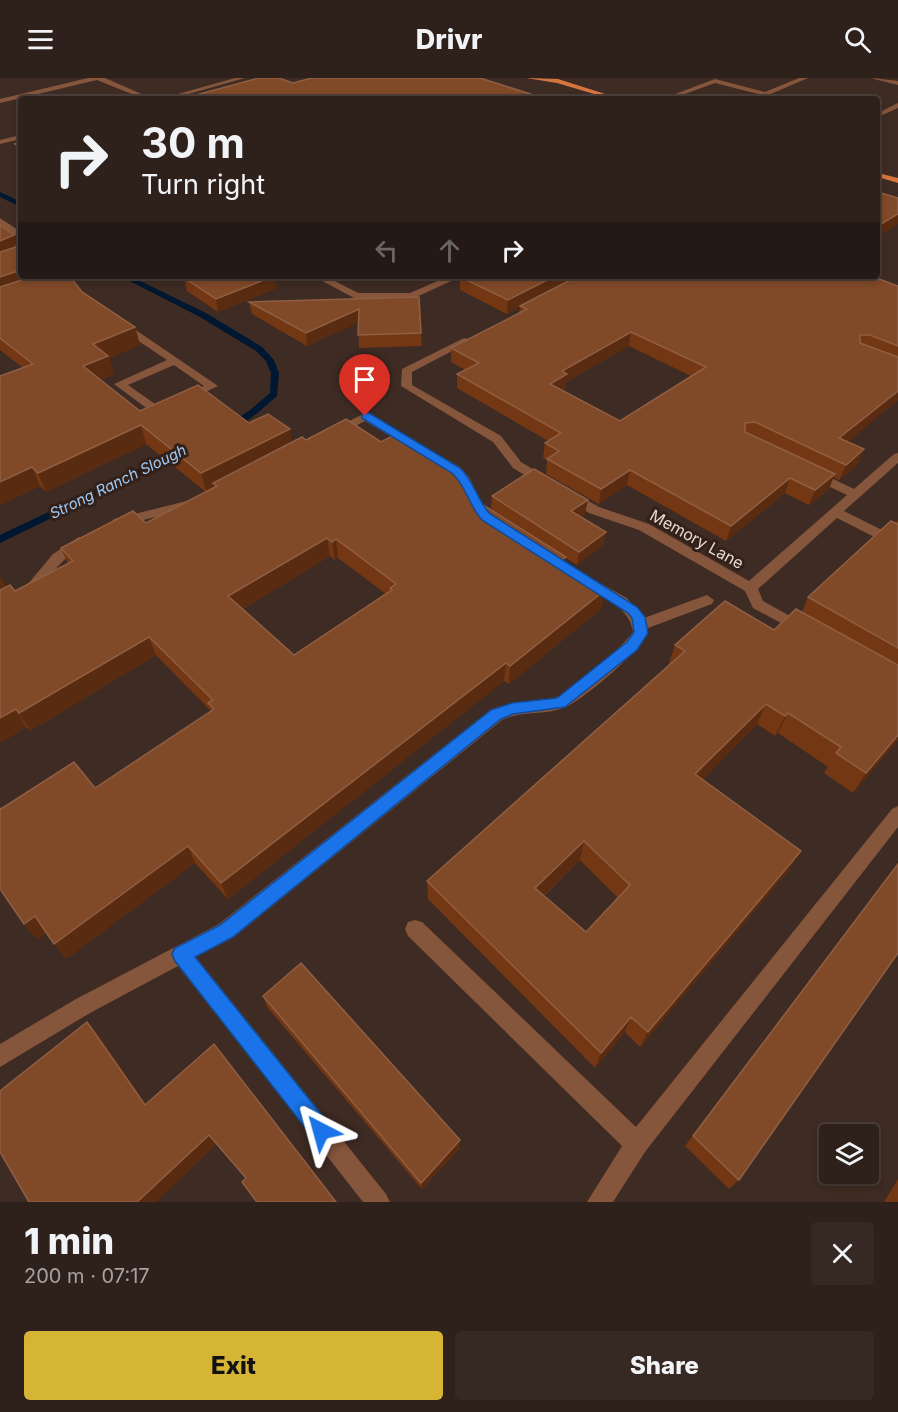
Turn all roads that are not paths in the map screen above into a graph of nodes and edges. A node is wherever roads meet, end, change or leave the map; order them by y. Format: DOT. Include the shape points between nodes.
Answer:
graph roads {
  1 [pos="98,78"];
  2 [pos="240,78"];
  3 [pos="530,78"];
  4 [pos="805,78"];
  5 [pos="876,78"];
  6 [pos="718,79"];
  7 [pos="556,80"];
  8 [pos="898,83"];
  9 [pos="600,94"];
  10 [pos="766,94"];
  11 [pos="21,96"];
  12 [pos="143,96"];
  13 [pos="174,96"];
  14 [pos="594,96"];
  15 [pos="607,96"];
  16 [pos="673,96"];
  17 [pos="773,96"];
  18 [pos="18,97"];
  19 [pos="0,101"];
  20 [pos="898,105"];
  21 [pos="880,114"];
  22 [pos="18,138"];
  23 [pos="0,142"];
  24 [pos="880,176"];
  25 [pos="898,181"];
  26 [pos="0,221"];
  27 [pos="18,234"];
  28 [pos="324,279"];
  29 [pos="450,279"];
  30 [pos="110,318"];
  31 [pos="479,334"];
  32 [pos="175,361"];
  33 [pos="315,442"];
  34 [pos="898,457"];
  35 [pos="806,471"];
  36 [pos="855,494"];
  37 [pos="208,498"];
  38 [pos="836,512"];
  39 [pos="482,513"];
  40 [pos="108,527"];
  41 [pos="89,537"];
  42 [pos="898,544"];
  43 [pos="574,573"];
  44 [pos="750,588"];
  45 [pos="707,600"];
  46 [pos="0,607"];
  47 [pos="641,625"];
  48 [pos="818,639"];
  49 [pos="898,814"];
  50 [pos="415,929"];
  51 [pos="181,954"];
  52 [pos="0,1056"];
  53 [pos="637,1144"];
  54 [pos="378,1202"];
  55 [pos="599,1202"];
  1 -- 11 [label="street"];
  1 -- 12 [label="street"];
  2 -- 13 [label="street"];
  3 -- 7 [label="main road"];
  4 -- 10 [label="street"];
  5 -- 8 [label="street"];
  6 -- 10 [label="street"];
  6 -- 16 [label="street"];
  7 -- 9 [label="main road"];
  9 -- 14 [label="street"];
  9 -- 15 [label="main road"];
  10 -- 17 [label="street"];
  18 -- 19 [label="street"];
  20 -- 21 [label="street"];
  22 -- 23 [label="street"];
  24 -- 25 [label="main road"];
  26 -- 27 [label="street"];
  28 -- 29 [label="street" via="356,296 412,296"];
  30 -- 32 [label="street"];
  31 -- 44 [label="street, Memory Lane" via="406,371 406,386 497,439 517,465 594,510 644,527"];
  32 -- 32 [label="street" via="212,386 157,411 120,384"];
  33 -- 39 [label="street" via="365,416 460,474"];
  34 -- 36 [label="street, Memory Lane"];
  35 -- 36 [label="street"];
  36 -- 38 [label="street, Memory Lane"];
  37 -- 40 [label="street"];
  38 -- 42 [label="street"];
  38 -- 44 [label="street, Memory Lane"];
  41 -- 46 [label="street" via="61,552 34,587"];
  43 -- 47 [label="street" via="633,610"];
  44 -- 48 [label="street" via="758,604"];
  45 -- 47 [label="street"];
  47 -- 51 [label="street" via="641,633 632,646 567,699 496,715 226,931"];
  49 -- 53 [label="street"];
  50 -- 53 [label="street"];
  51 -- 52 [label="street"];
  51 -- 54 [label="street"];
  53 -- 55 [label="street"];
}
